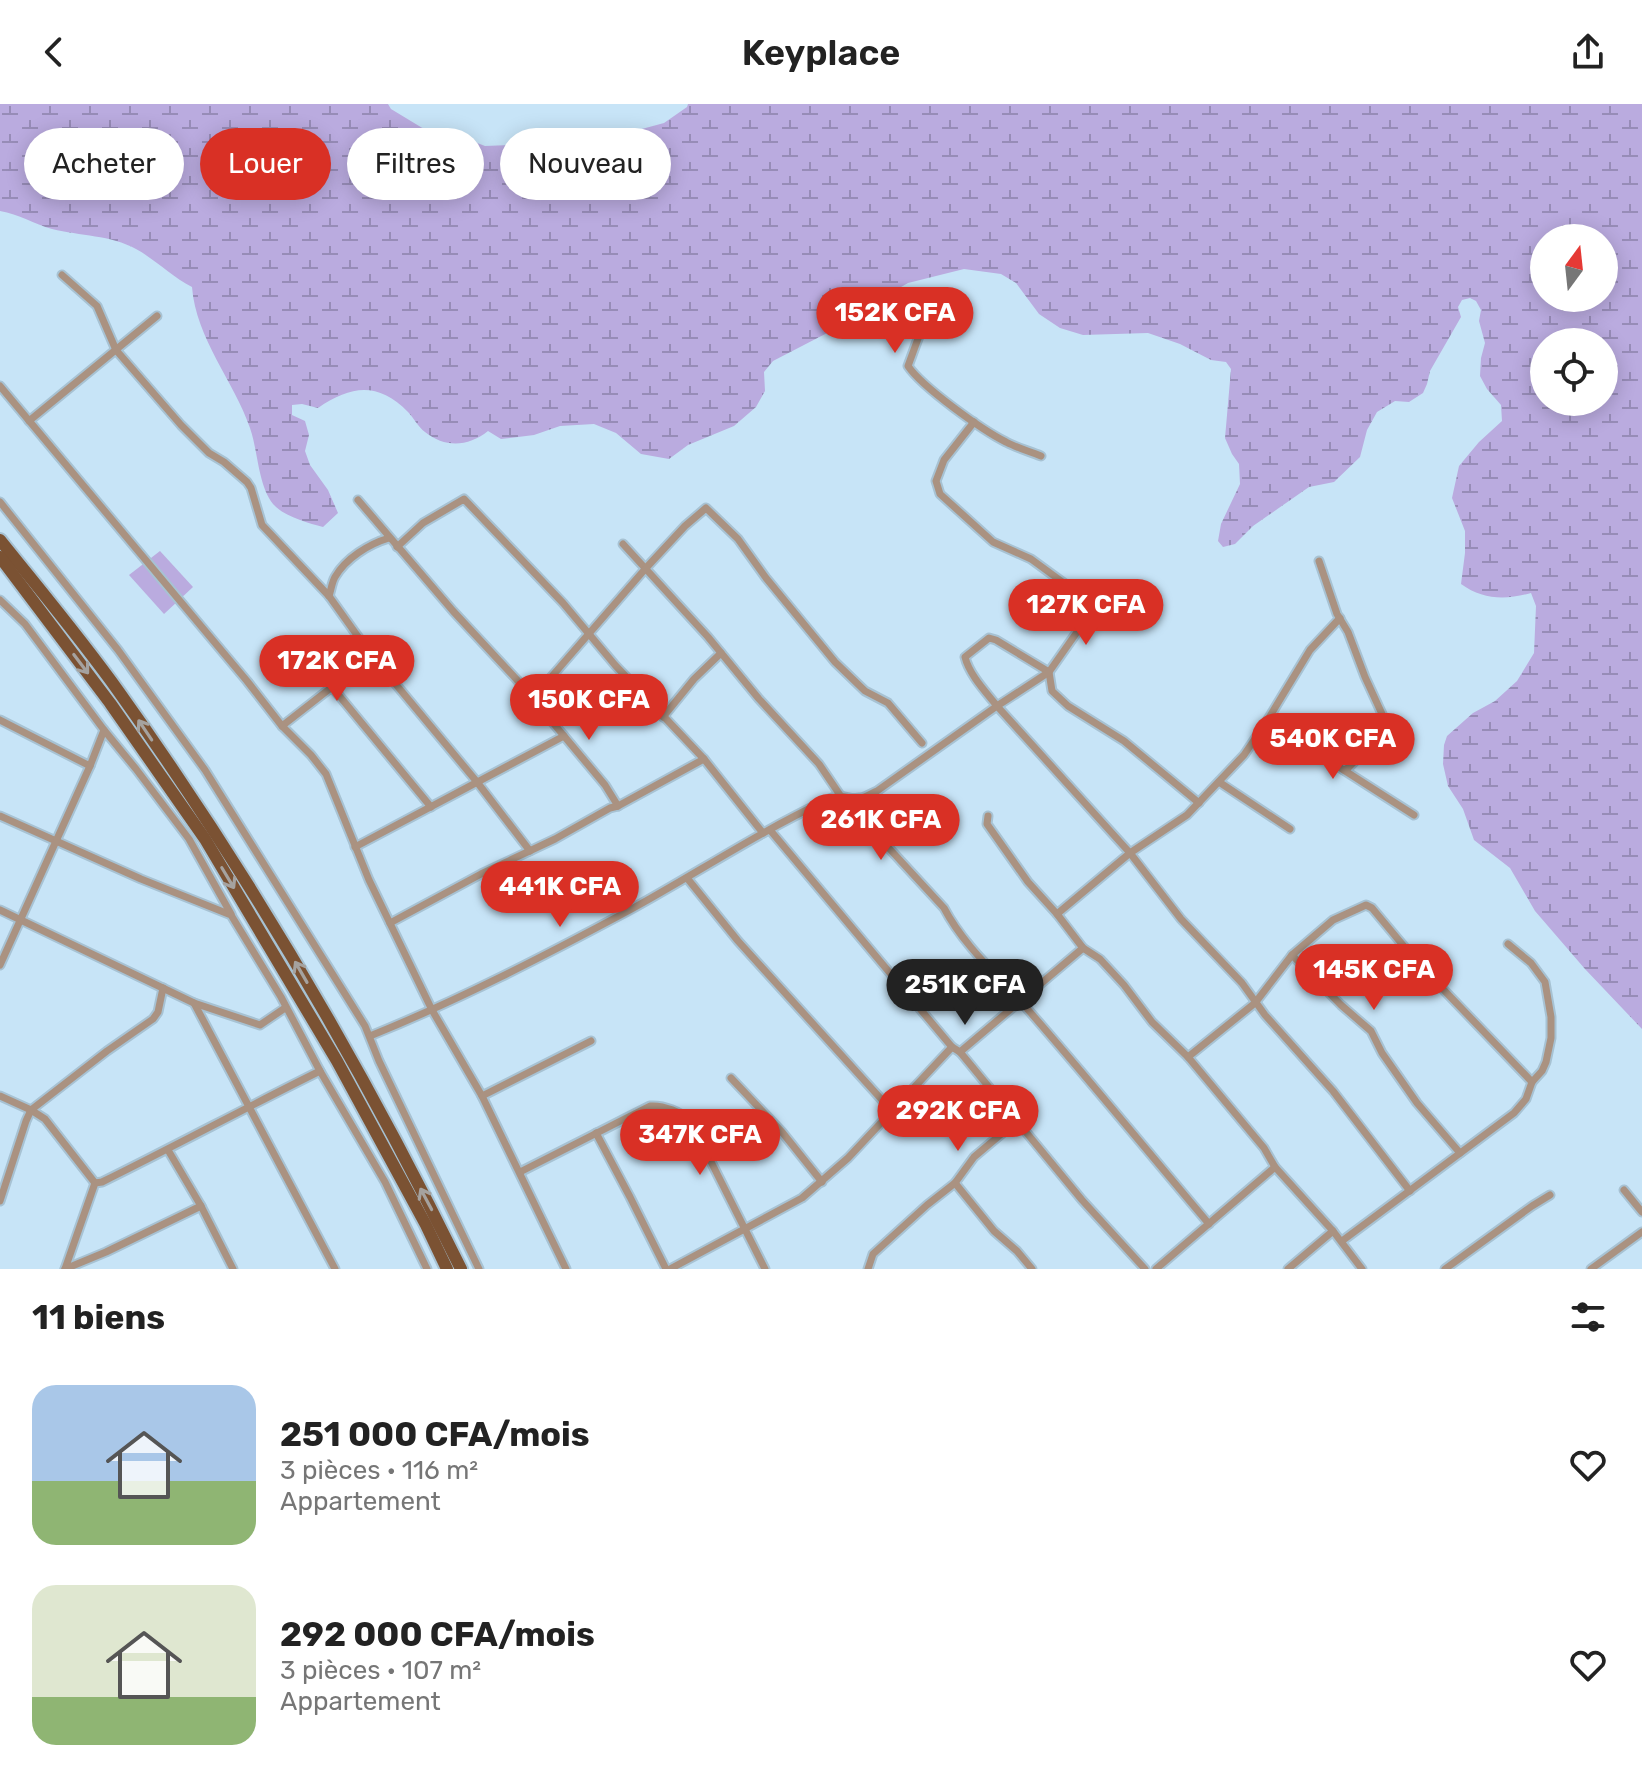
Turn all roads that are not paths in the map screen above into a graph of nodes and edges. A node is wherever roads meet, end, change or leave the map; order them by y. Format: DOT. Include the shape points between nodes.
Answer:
graph roads {
  1 [pos="62,275"];
  2 [pos="157,316"];
  3 [pos="919,336"];
  4 [pos="116,350"];
  5 [pos="0,386"];
  6 [pos="29,421"];
  7 [pos="974,422"];
  8 [pos="1041,456"];
  9 [pos="358,500"];
  10 [pos="0,502"];
  11 [pos="389,538"];
  12 [pos="0,540"];
  13 [pos="623,544"];
  14 [pos="397,547"];
  15 [pos="0,557"];
  16 [pos="1319,561"];
  17 [pos="646,568"];
  18 [pos="329,596"];
  19 [pos="0,600"];
  20 [pos="1340,618"];
  21 [pos="589,633"];
  22 [pos="369,652"];
  23 [pos="721,653"];
  24 [pos="1049,672"];
  25 [pos="332,687"];
  26 [pos="533,698"];
  27 [pos="997,706"];
  28 [pos="663,717"];
  29 [pos="0,720"];
  30 [pos="1267,721"];
  31 [pos="282,726"];
  32 [pos="104,730"];
  33 [pos="564,736"];
  34 [pos="922,743"];
  35 [pos="704,759"];
  36 [pos="90,766"];
  37 [pos="1344,770"];
  38 [pos="477,782"];
  39 [pos="1219,782"];
  40 [pos="840,795"];
  41 [pos="1199,803"];
  42 [pos="618,806"];
  43 [pos="431,807"];
  44 [pos="1414,815"];
  45 [pos="0,816"];
  46 [pos="988,816"];
  47 [pos="1290,829"];
  48 [pos="767,832"];
  49 [pos="57,842"];
  50 [pos="355,847"];
  51 [pos="530,851"];
  52 [pos="1130,853"];
  53 [pos="687,878"];
  54 [pos="0,910"];
  55 [pos="1057,914"];
  56 [pos="231,915"];
  57 [pos="21,920"];
  58 [pos="390,923"];
  59 [pos="1508,944"];
  60 [pos="1083,948"];
  61 [pos="1292,955"];
  62 [pos="0,965"];
  63 [pos="163,988"];
  64 [pos="1020,1001"];
  65 [pos="194,1003"];
  66 [pos="1255,1003"];
  67 [pos="285,1008"];
  68 [pos="432,1010"];
  69 [pos="370,1036"];
  70 [pos="591,1041"];
  71 [pos="956,1050"];
  72 [pos="1188,1057"];
  73 [pos="320,1071"];
  74 [pos="731,1078"];
  75 [pos="1532,1082"];
  76 [pos="0,1096"];
  77 [pos="482,1096"];
  78 [pos="248,1106"];
  79 [pos="363,1109"];
  80 [pos="31,1110"];
  81 [pos="892,1111"];
  82 [pos="1008,1111"];
  83 [pos="347,1118"];
  84 [pos="596,1133"];
  85 [pos="168,1150"];
  86 [pos="1460,1153"];
  87 [pos="1275,1167"];
  88 [pos="520,1172"];
  89 [pos="822,1182"];
  90 [pos="95,1183"];
  91 [pos="955,1183"];
  92 [pos="3,1184"];
  93 [pos="1624,1190"];
  94 [pos="1410,1191"];
  95 [pos="1550,1195"];
  96 [pos="0,1201"];
  97 [pos="201,1206"];
  98 [pos="1642,1212"];
  99 [pos="1209,1224"];
  100 [pos="745,1229"];
  101 [pos="1333,1231"];
  102 [pos="1642,1232"];
  103 [pos="1342,1241"];
  104 [pos="65,1269"];
  105 [pos="233,1269"];
  106 [pos="335,1269"];
  107 [pos="427,1269"];
  108 [pos="447,1269"];
  109 [pos="461,1269"];
  110 [pos="479,1269"];
  111 [pos="566,1269"];
  112 [pos="668,1269"];
  113 [pos="765,1269"];
  114 [pos="868,1269"];
  115 [pos="1032,1269"];
  116 [pos="1145,1269"];
  117 [pos="1156,1269"];
  118 [pos="1288,1269"];
  119 [pos="1362,1269"];
  120 [pos="1445,1269"];
  121 [pos="1591,1269"];
  1 -- 4 [label="street" via="97,306"];
  2 -- 4 [label="street"];
  3 -- 7 [label="street" via="908,368"];
  4 -- 6 [label="street"];
  4 -- 18 [label="street" via="185,430 247,482 262,525"];
  5 -- 6 [label="street"];
  6 -- 31 [label="street"];
  7 -- 8 [label="street"];
  7 -- 24 [label="street" via="944,460 936,481 940,494 993,542 1031,559 1087,600 1089,615"];
  9 -- 11 [label="street"];
  10 -- 69 [label="street" via="205,770"];
  11 -- 14 [label="street"];
  11 -- 18 [label="street" via="365,549 341,570"];
  109 -- 12 [label="main road, one-way" via="372,1097 243,875 118,690"];
  13 -- 17 [label="street"];
  14 -- 21 [label="street" via="416,528 464,499"];
  14 -- 26 [label="street"];
  15 -- 79 [label="main road, one-way" via="205,839"];
  16 -- 20 [label="street"];
  17 -- 21 [label="street"];
  17 -- 23 [label="street"];
  17 -- 34 [label="street" via="709,509 835,662 865,691 888,703"];
  18 -- 22 [label="street"];
  19 -- 32 [label="street" via="25,624"];
  20 -- 30 [label="street" via="1310,650"];
  20 -- 37 [label="street" via="1388,727 1385,737"];
  21 -- 26 [label="street"];
  21 -- 28 [label="street"];
  22 -- 25 [label="street"];
  22 -- 38 [label="street"];
  23 -- 28 [label="street"];
  23 -- 40 [label="street"];
  24 -- 27 [label="street"];
  24 -- 27 [label="street" via="996,640 986,640 964,659"];
  24 -- 41 [label="street" via="1052,691 1068,706 1124,741"];
  25 -- 31 [label="street"];
  25 -- 43 [label="street"];
  26 -- 33 [label="street"];
  27 -- 40 [label="street" via="877,791 858,799"];
  27 -- 52 [label="street"];
  28 -- 35 [label="street"];
  29 -- 36 [label="street"];
  30 -- 37 [label="street"];
  30 -- 39 [label="street"];
  31 -- 50 [label="street" via="326,774"];
  32 -- 36 [label="street"];
  32 -- 56 [label="street" via="189,839"];
  33 -- 38 [label="street"];
  33 -- 42 [label="street"];
  35 -- 42 [label="street"];
  35 -- 48 [label="street"];
  36 -- 49 [label="street"];
  37 -- 44 [label="street"];
  38 -- 43 [label="street"];
  38 -- 51 [label="street"];
  39 -- 41 [label="street"];
  39 -- 47 [label="street"];
  40 -- 48 [label="street"];
  40 -- 64 [label="street"];
  41 -- 52 [label="street"];
  42 -- 51 [label="street"];
  43 -- 50 [label="street"];
  45 -- 49 [label="street"];
  46 -- 55 [label="street" via="987,824"];
  48 -- 53 [label="street"];
  48 -- 71 [label="street"];
  49 -- 56 [label="street"];
  49 -- 57 [label="street"];
  50 -- 58 [label="street"];
  51 -- 58 [label="street"];
  52 -- 55 [label="street"];
  52 -- 66 [label="street"];
  53 -- 68 [label="street"];
  53 -- 81 [label="street"];
  54 -- 57 [label="street"];
  55 -- 60 [label="street"];
  56 -- 67 [label="street"];
  57 -- 62 [label="street"];
  57 -- 63 [label="street"];
  58 -- 68 [label="street"];
  59 -- 75 [label="street" via="1539,973 1549,997 1551,1038 1542,1071"];
  60 -- 64 [label="street"];
  60 -- 72 [label="street" via="1100,959"];
  61 -- 66 [label="street"];
  61 -- 75 [label="street" via="1333,920 1366,905 1372,908"];
  61 -- 86 [label="street" via="1371,1031 1417,1103"];
  63 -- 65 [label="street"];
  63 -- 80 [label="street" via="150,1022"];
  64 -- 71 [label="street"];
  64 -- 99 [label="street"];
  65 -- 67 [label="street" via="260,1025"];
  65 -- 78 [label="street"];
  66 -- 72 [label="street"];
  66 -- 94 [label="street" via="1333,1091"];
  67 -- 73 [label="street"];
  68 -- 69 [label="street"];
  68 -- 77 [label="street"];
  69 -- 110 [label="street"];
  70 -- 77 [label="street"];
  71 -- 81 [label="street"];
  71 -- 82 [label="street"];
  72 -- 87 [label="street"];
  73 -- 78 [label="street"];
  73 -- 83 [label="street"];
  74 -- 89 [label="street"];
  75 -- 86 [label="street" via="1514,1113"];
  76 -- 80 [label="street"];
  77 -- 88 [label="street"];
  78 -- 85 [label="street"];
  78 -- 106 [label="street"];
  79 -- 83 [label="street"];
  79 -- 108 [label="main road"];
  80 -- 90 [label="street" via="45,1119"];
  80 -- 92 [label="street"];
  81 -- 89 [label="street"];
  82 -- 91 [label="street" via="1006,1130 974,1157"];
  82 -- 116 [label="street"];
  83 -- 107 [label="street"];
  84 -- 88 [label="street"];
  84 -- 100 [label="street" via="650,1106 682,1115 693,1126"];
  84 -- 112 [label="street"];
  85 -- 90 [label="street"];
  85 -- 97 [label="street"];
  86 -- 94 [label="street"];
  87 -- 99 [label="street"];
  87 -- 101 [label="street"];
  88 -- 111 [label="street"];
  89 -- 100 [label="street"];
  90 -- 104 [label="street"];
  91 -- 114 [label="street" via="873,1254"];
  91 -- 115 [label="street"];
  92 -- 96 [label="street"];
  93 -- 98 [label="street"];
  94 -- 103 [label="street"];
  95 -- 120 [label="street"];
  97 -- 104 [label="street"];
  97 -- 105 [label="street"];
  99 -- 117 [label="street"];
  100 -- 112 [label="street"];
  100 -- 113 [label="street"];
  101 -- 103 [label="street"];
  101 -- 118 [label="street"];
  102 -- 121 [label="street"];
  103 -- 119 [label="street"];
}
